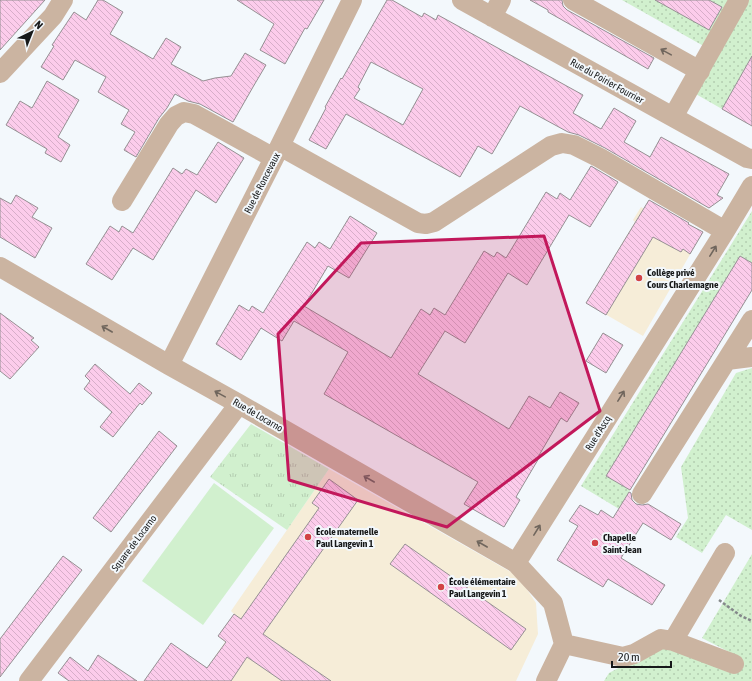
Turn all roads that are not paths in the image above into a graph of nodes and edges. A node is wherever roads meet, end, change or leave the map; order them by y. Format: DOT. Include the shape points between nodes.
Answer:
graph roads {
  1 [pos="63,0"];
  2 [pos="352,0"];
  3 [pos="462,0"];
  4 [pos="573,0"];
  5 [pos="739,0"];
  6 [pos="496,8"];
  7 [pos="700,71"];
  8 [pos="0,73"];
  9 [pos="673,118"];
  10 [pos="277,152"];
  11 [pos="752,159"];
  12 [pos="752,186"];
  13 [pos="122,201"];
  14 [pos="725,231"];
  15 [pos="0,267"];
  16 [pos="752,320"];
  17 [pos="752,357"];
  18 [pos="727,360"];
  19 [pos="169,365"];
  20 [pos="239,404"];
  21 [pos="642,494"];
  22 [pos="725,554"];
  23 [pos="516,563"];
  24 [pos="673,641"];
  25 [pos="564,644"];
  26 [pos="734,664"];
  27 [pos="29,681"];
  28 [pos="546,681"];
  1 -- 8 [label="street" via="52,16"];
  2 -- 10 [label="street, Rue de Roncevaux"];
  3 -- 6 [label="street, Rue du Poirier Fourrier"];
  7 -- 4 [label="street, one-way"];
  5 -- 7 [label="street"];
  6 -- 9 [label="street, Rue du Poirier Fourrier"];
  7 -- 9 [label="street"];
  9 -- 11 [label="street, Rue du Poirier Fourrier"];
  10 -- 13 [label="street" via="194,114 184,112 169,124"];
  10 -- 14 [label="street" via="418,223 426,224 434,222 551,146 562,143 574,145"];
  10 -- 19 [label="street, Rue de Roncevaux"];
  12 -- 14 [label="street, Rue d'Ascq"];
  23 -- 14 [label="street, Rue d'Ascq, one-way"];
  19 -- 15 [label="street, Rue de Locarno, one-way"];
  16 -- 18 [label="street"];
  17 -- 18 [label="street"];
  18 -- 21 [label="street"];
  20 -- 19 [label="street, Rue de Locarno, one-way"];
  23 -- 20 [label="street, Rue de Locarno, one-way"];
  20 -- 27 [label="street, Square de Locarno"];
  22 -- 24 [label="street"];
  23 -- 25 [label="street" via="553,603"];
  24 -- 25 [label="street" via="661,639 623,657"];
  24 -- 26 [label="street"];
  25 -- 28 [label="street"];
}
